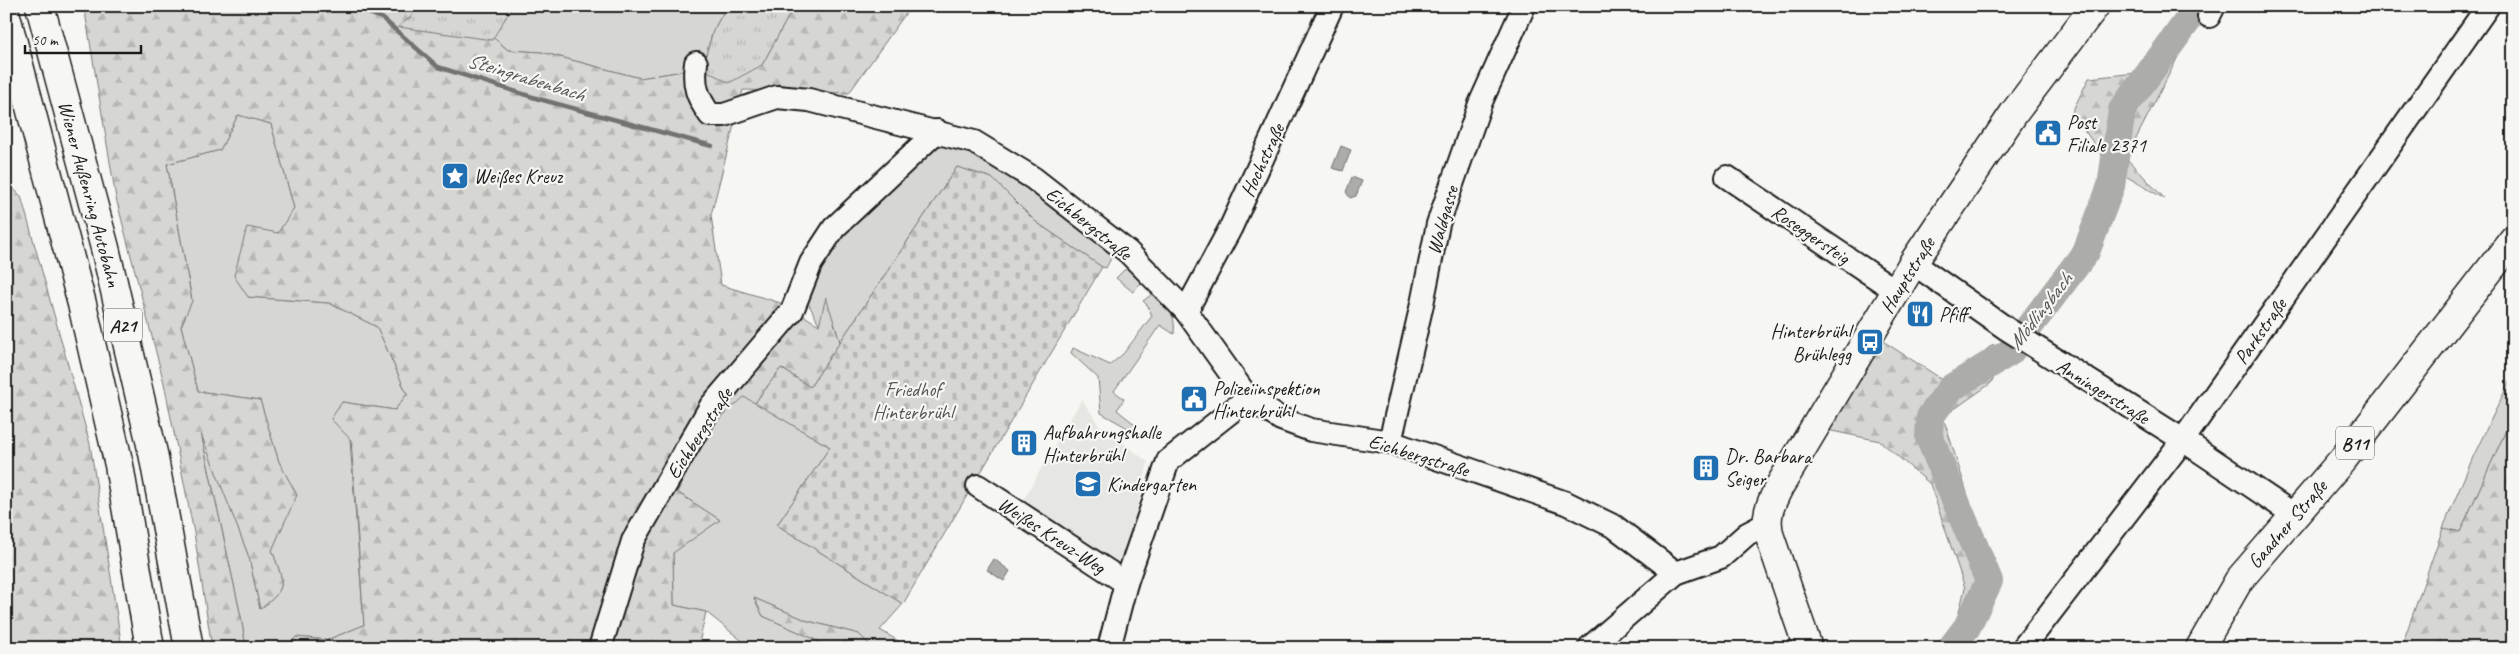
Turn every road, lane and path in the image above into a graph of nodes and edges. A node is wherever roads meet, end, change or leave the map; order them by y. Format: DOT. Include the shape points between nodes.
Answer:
graph roads {
  1 [pos="40,6"];
  2 [pos="1332,6"];
  3 [pos="1524,6"];
  4 [pos="2095,6"];
  5 [pos="2488,6"];
  6 [pos="6,16"];
  7 [pos="696,63"];
  8 [pos="937,131"];
  9 [pos="1727,177"];
  10 [pos="2513,240"];
  11 [pos="1913,263"];
  12 [pos="1896,291"];
  13 [pos="1186,311"];
  14 [pos="1248,398"];
  15 [pos="2183,440"];
  16 [pos="1390,442"];
  17 [pos="978,486"];
  18 [pos="2296,516"];
  19 [pos="1766,524"];
  20 [pos="1676,573"];
  21 [pos="1126,583"];
  22 [pos="150,648"];
  23 [pos="189,648"];
  24 [pos="600,648"];
  25 [pos="1109,648"];
  26 [pos="1589,648"];
  27 [pos="1808,648"];
  28 [pos="2023,648"];
  29 [pos="2200,648"];
  1 -- 23 [label="main road, Wiener Außenring Autobahn / A21" via="105,248 151,443"];
  2 -- 13 [label="street, Hochstraße" via="1231,227"];
  3 -- 16 [label="street, Waldgasse" via="1480,104 1438,224"];
  4 -- 11 [label="main road, Hauptstraße" via="2014,113"];
  5 -- 15 [label="street, Parkstraße"];
  6 -- 22 [label="main road, Wiener Außenring Autobahn / A21" via="77,284 119,466"];
  7 -- 8 [label="street, Eichbergstraße" via="696,90 710,115 724,115 777,97 809,100"];
  8 -- 13 [label="street, Eichbergstraße" via="974,142 1033,178 1128,252"];
  8 -- 24 [label="street, Eichbergstraße" via="834,228 811,264 792,311 711,406 633,540"];
  9 -- 12 [label="street, Roseggersteig"];
  10 -- 18 [label="main road, Gaadner Straße / B11"];
  11 -- 12 [label="main road, Hauptstraße"];
  11 -- 15 [label="street, Anningerstraße" via="2007,329"];
  12 -- 19 [label="main road, Hauptstraße" via="1778,487 1768,509"];
  13 -- 14 [label="street, Eichbergstraße"];
  14 -- 16 [label="street, Eichbergstraße" via="1281,419 1311,430"];
  14 -- 21 [label="street" via="1168,461"];
  15 -- 18 [label="street, Anningerstraße"];
  15 -- 28 [label="street, Parkstraße"];
  16 -- 20 [label="street, Eichbergstraße" via="1566,503 1615,527"];
  17 -- 21 [label="street, Weißes Kreuz-Weg"];
  18 -- 29 [label="main road, Gaadner Straße / B11" via="2239,580"];
  19 -- 20 [label="street" via="1747,534 1721,557"];
  19 -- 27 [label="main road"];
  20 -- 26 [label="street"];
  21 -- 25 [label="street"];
}
